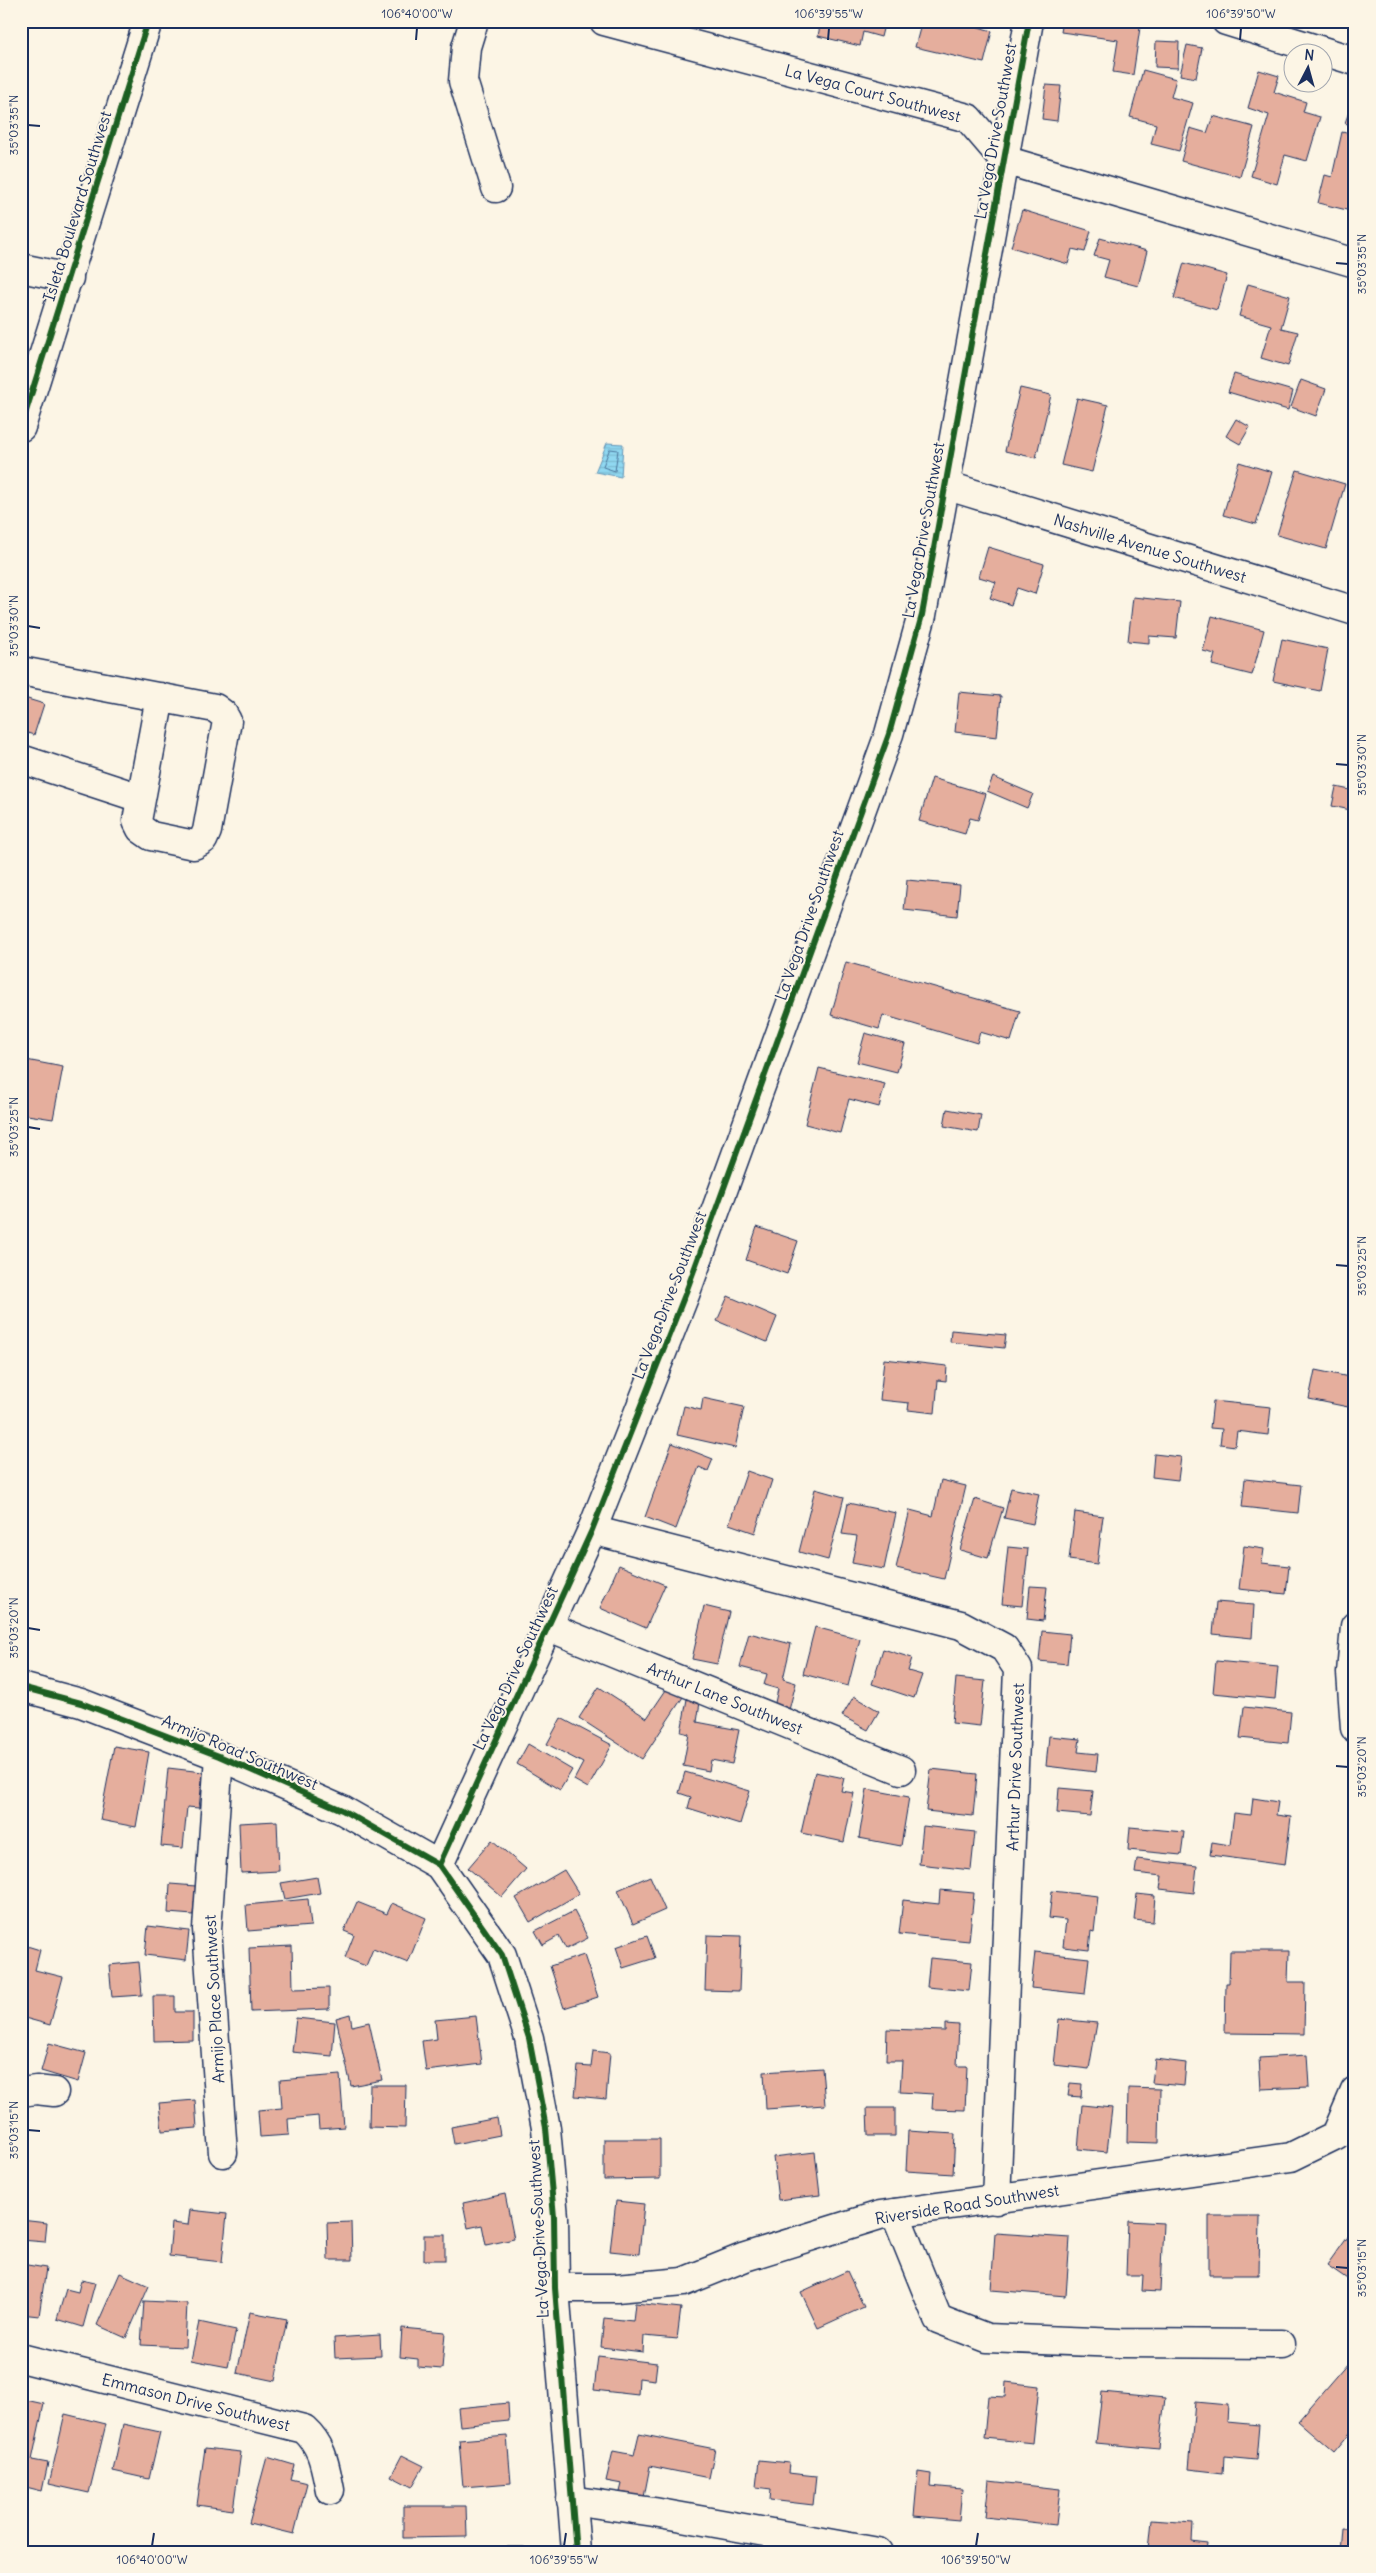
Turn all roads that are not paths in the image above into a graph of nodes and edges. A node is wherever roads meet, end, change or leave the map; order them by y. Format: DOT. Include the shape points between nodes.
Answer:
graph roads {
  1 [pos="148,21"];
  2 [pos="474,21"];
  3 [pos="604,21"];
  4 [pos="1029,21"];
  5 [pos="1226,21"];
  6 [pos="1355,61"];
  7 [pos="1004,160"];
  8 [pos="496,188"];
  9 [pos="1355,263"];
  10 [pos="21,268"];
  11 [pos="69,278"];
  12 [pos="21,427"];
  13 [pos="945,485"];
  14 [pos="1355,611"];
  15 [pos="21,671"];
  16 [pos="160,697"];
  17 [pos="21,759"];
  18 [pos="140,798"];
  19 [pos="592,1530"];
  20 [pos="1355,1626"];
  21 [pos="549,1627"];
  22 [pos="21,1687"];
  23 [pos="1355,1728"];
  24 [pos="219,1756"];
  25 [pos="901,1770"];
  26 [pos="439,1865"];
  27 [pos="1355,2091"];
  28 [pos="21,2092"];
  29 [pos="54,2092"];
  30 [pos="223,2153"];
  31 [pos="996,2200"];
  32 [pos="895,2213"];
  33 [pos="555,2288"];
  34 [pos="1281,2344"];
  35 [pos="21,2358"];
  36 [pos="330,2490"];
  37 [pos="571,2500"];
  38 [pos="576,2552"];
  39 [pos="878,2552"];
  1 -- 11 [label="street, Isleta Boulevard Southwest"];
  2 -- 8 [label="street" via="466,47 463,81"];
  3 -- 7 [label="street, La Vega Court Southwest" via="968,118"];
  4 -- 7 [label="street, La Vega Drive Southwest"];
  5 -- 6 [label="street"];
  7 -- 9 [label="street"];
  7 -- 13 [label="street, La Vega Drive Southwest"];
  10 -- 11 [label="street"];
  11 -- 12 [label="street, Isleta Boulevard Southwest"];
  13 -- 14 [label="street, Nashville Avenue Southwest"];
  13 -- 19 [label="street, La Vega Drive Southwest" via="922,615 889,734 689,1283"];
  15 -- 16 [label="street"];
  16 -- 18 [label="street"];
  16 -- 18 [label="street" via="216,708 226,721 203,840 194,845 151,836 141,829 137,821"];
  17 -- 18 [label="street"];
  19 -- 21 [label="street, La Vega Drive Southwest"];
  19 -- 31 [label="street, Arthur Drive Southwest" via="961,1625 1004,1648 1018,1669"];
  20 -- 23 [label="street" via="1352,1673"];
  21 -- 25 [label="street, Arthur Lane Southwest"];
  21 -- 26 [label="street, La Vega Drive Southwest"];
  22 -- 24 [label="street, Armijo Road Southwest" via="81,1703"];
  24 -- 26 [label="street, Armijo Road Southwest" via="342,1810"];
  24 -- 30 [label="street, Armijo Place Southwest" via="207,1929"];
  26 -- 33 [label="street, La Vega Drive Southwest" via="502,1955 529,2038 546,2128 554,2216"];
  27 -- 31 [label="street, Riverside Road Southwest" via="1336,2135 1291,2156"];
  28 -- 29 [label="street"];
  31 -- 32 [label="street, Riverside Road Southwest"];
  32 -- 33 [label="street, Riverside Road Southwest" via="745,2257 683,2282 616,2288"];
  32 -- 34 [label="street" via="938,2319 987,2338"];
  33 -- 37 [label="street, La Vega Drive Southwest"];
  35 -- 36 [label="street, Emmason Drive Southwest" via="304,2429 321,2449"];
  37 -- 38 [label="street, La Vega Drive Southwest"];
  37 -- 39 [label="street"];
}
